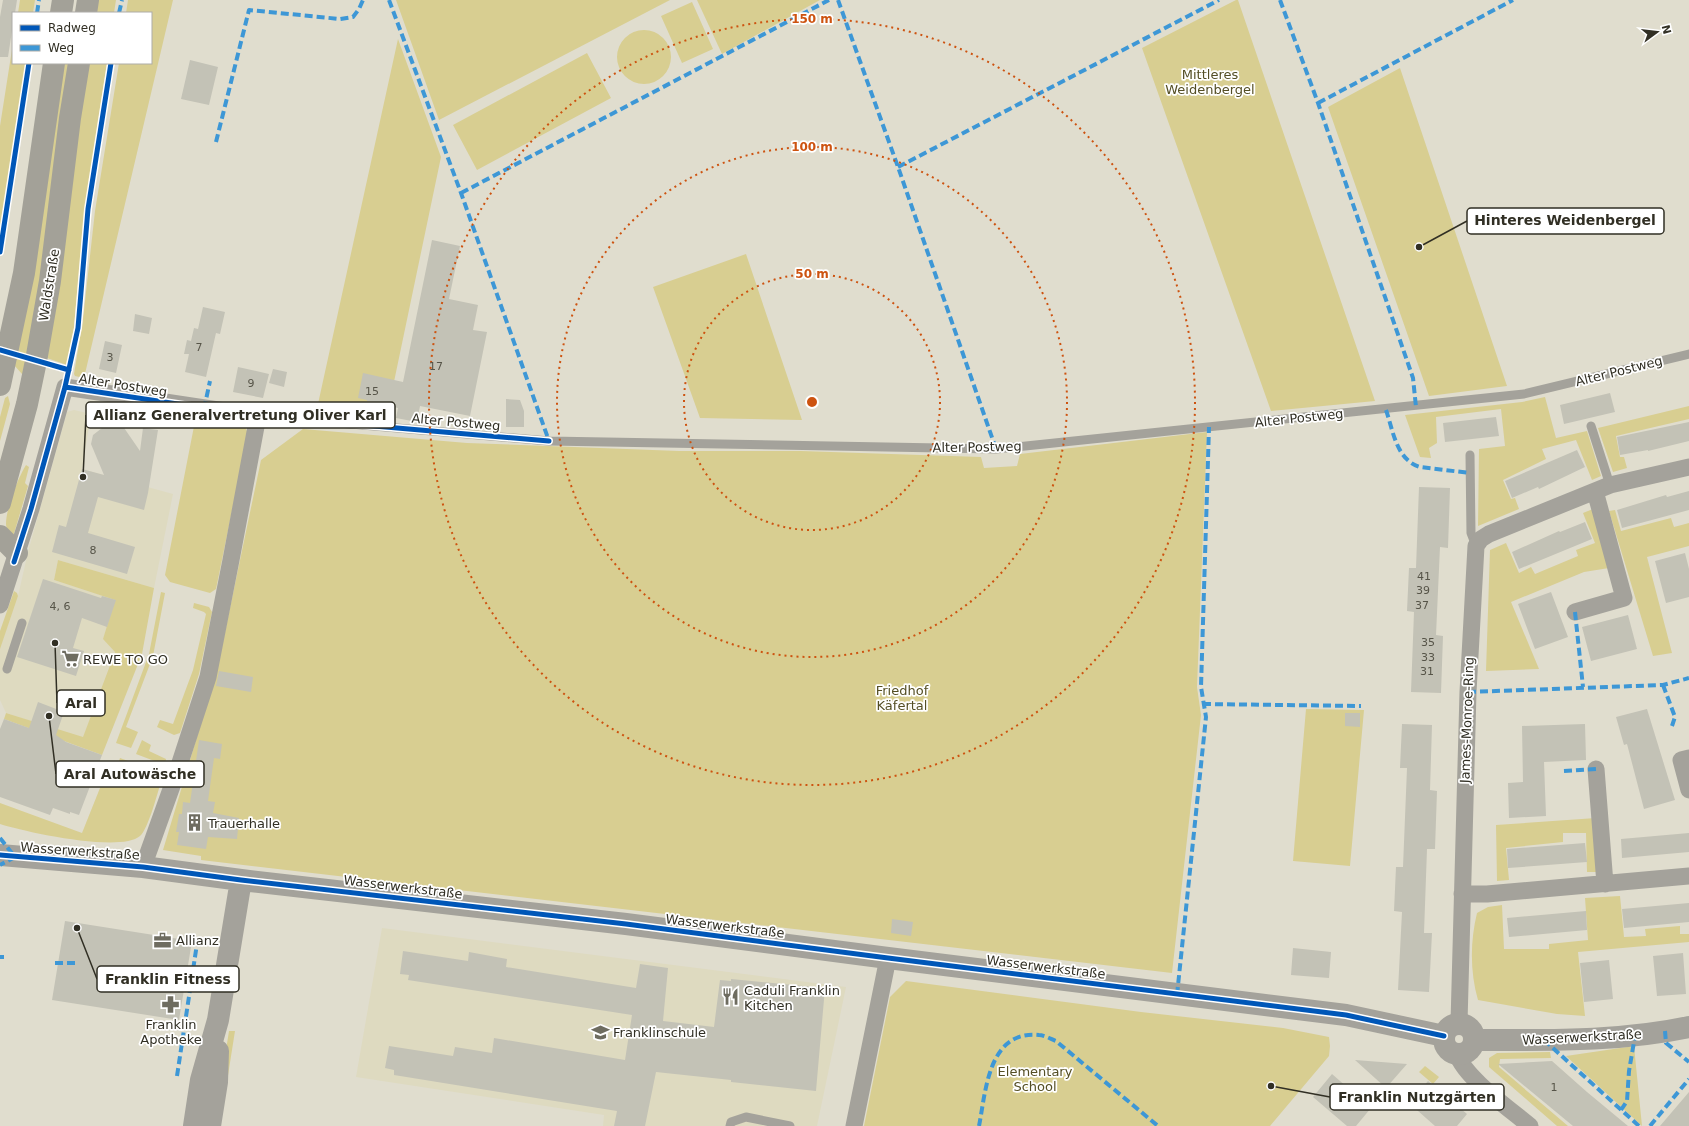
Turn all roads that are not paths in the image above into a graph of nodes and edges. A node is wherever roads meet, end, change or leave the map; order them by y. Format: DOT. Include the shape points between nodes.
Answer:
graph roads {
  1 [pos="63,0"];
  2 [pos="88,0"];
  3 [pos="61,12"];
  4 [pos="86,12"];
  5 [pos="54,64"];
  6 [pos="79,64"];
  7 [pos="1689,354"];
  8 [pos="1,380"];
  9 [pos="27,404"];
  10 [pos="258,416"];
  11 [pos="1591,426"];
  12 [pos="1470,455"];
  13 [pos="1689,466"];
  14 [pos="1610,485"];
  15 [pos="1594,491"];
  16 [pos="0,503"];
  17 [pos="0,536"];
  18 [pos="1476,546"];
  19 [pos="18,552"];
  20 [pos="0,604"];
  21 [pos="1575,612"];
  22 [pos="22,623"];
  23 [pos="7,669"];
  24 [pos="1689,758"];
  25 [pos="1596,769"];
  26 [pos="1689,790"];
  27 [pos="0,855"];
  28 [pos="143,867"];
  29 [pos="1689,876"];
  30 [pos="241,880"];
  31 [pos="1605,884"];
  32 [pos="1462,894"];
  33 [pos="888,958"];
  34 [pos="1689,1027"];
  35 [pos="1451,1029"];
  36 [pos="1474,1040"];
  37 [pos="1458,1054"];
  38 [pos="209,1081"];
  39 [pos="194,1126"];
  40 [pos="210,1126"];
  41 [pos="730,1126"];
  42 [pos="790,1126"];
  43 [pos="854,1126"];
  44 [pos="1530,1126"];
  1 -- 3 [label="main road"];
  2 -- 4 [label="main road"];
  5 -- 8 [label="main road, Waldstraße" via="24,273"];
  6 -- 9 [label="main road, Waldstraße" via="50,281"];
  7 -- 10 [label="lane, Alter Postweg" via="1524,394 996,449 550,441"];
  8 -- 9 [label="main road" via="12,383"];
  9 -- 16 [label="main road, Waldstraße"];
  10 -- 19 [label="street, Alter Postweg" via="65,387"];
  10 -- 28 [label="street" via="208,677"];
  11 -- 14 [label="lane"];
  12 -- 18 [label="lane, James-Monroe-Ring" via="1471,533"];
  13 -- 14 [label="street"];
  14 -- 15 [label="street"];
  15 -- 18 [label="street" via="1489,534"];
  15 -- 21 [label="street" via="1624,598"];
  17 -- 19 [label="main road"];
  18 -- 32 [label="street, James-Monroe-Ring" via="1468,692"];
  19 -- 20 [label="street, Alter Postweg"];
  22 -- 23 [label="lane"];
  24 -- 26 [label="street" via="1681,760"];
  25 -- 31 [label="street"];
  27 -- 28 [label="street, Wasserwerkstraße"];
  28 -- 30 [label="street, Wasserwerkstraße"];
  29 -- 31 [label="street"];
  30 -- 33 [label="street, Wasserwerkstraße" via="626,924"];
  30 -- 38 [label="street"];
  31 -- 32 [label="street"];
  32 -- 35 [label="street, James-Monroe-Ring"];
  33 -- 35 [label="street, Wasserwerkstraße"];
  33 -- 43 [label="street"];
  34 -- 36 [label="street, Wasserwerkstraße" via="1624,1037"];
  35 -- 36 [label="street" via="1467,1025 1473,1032"];
  35 -- 37 [label="street" via="1444,1041 1448,1050"];
  36 -- 37 [label="street" via="1469,1051"];
  37 -- 44 [label="street" via="1460,1061 1476,1081"];
  38 -- 39 [label="street"];
  38 -- 40 [label="street"];
  41 -- 42 [label="lane" via="730,1122 746,1117"];
}
